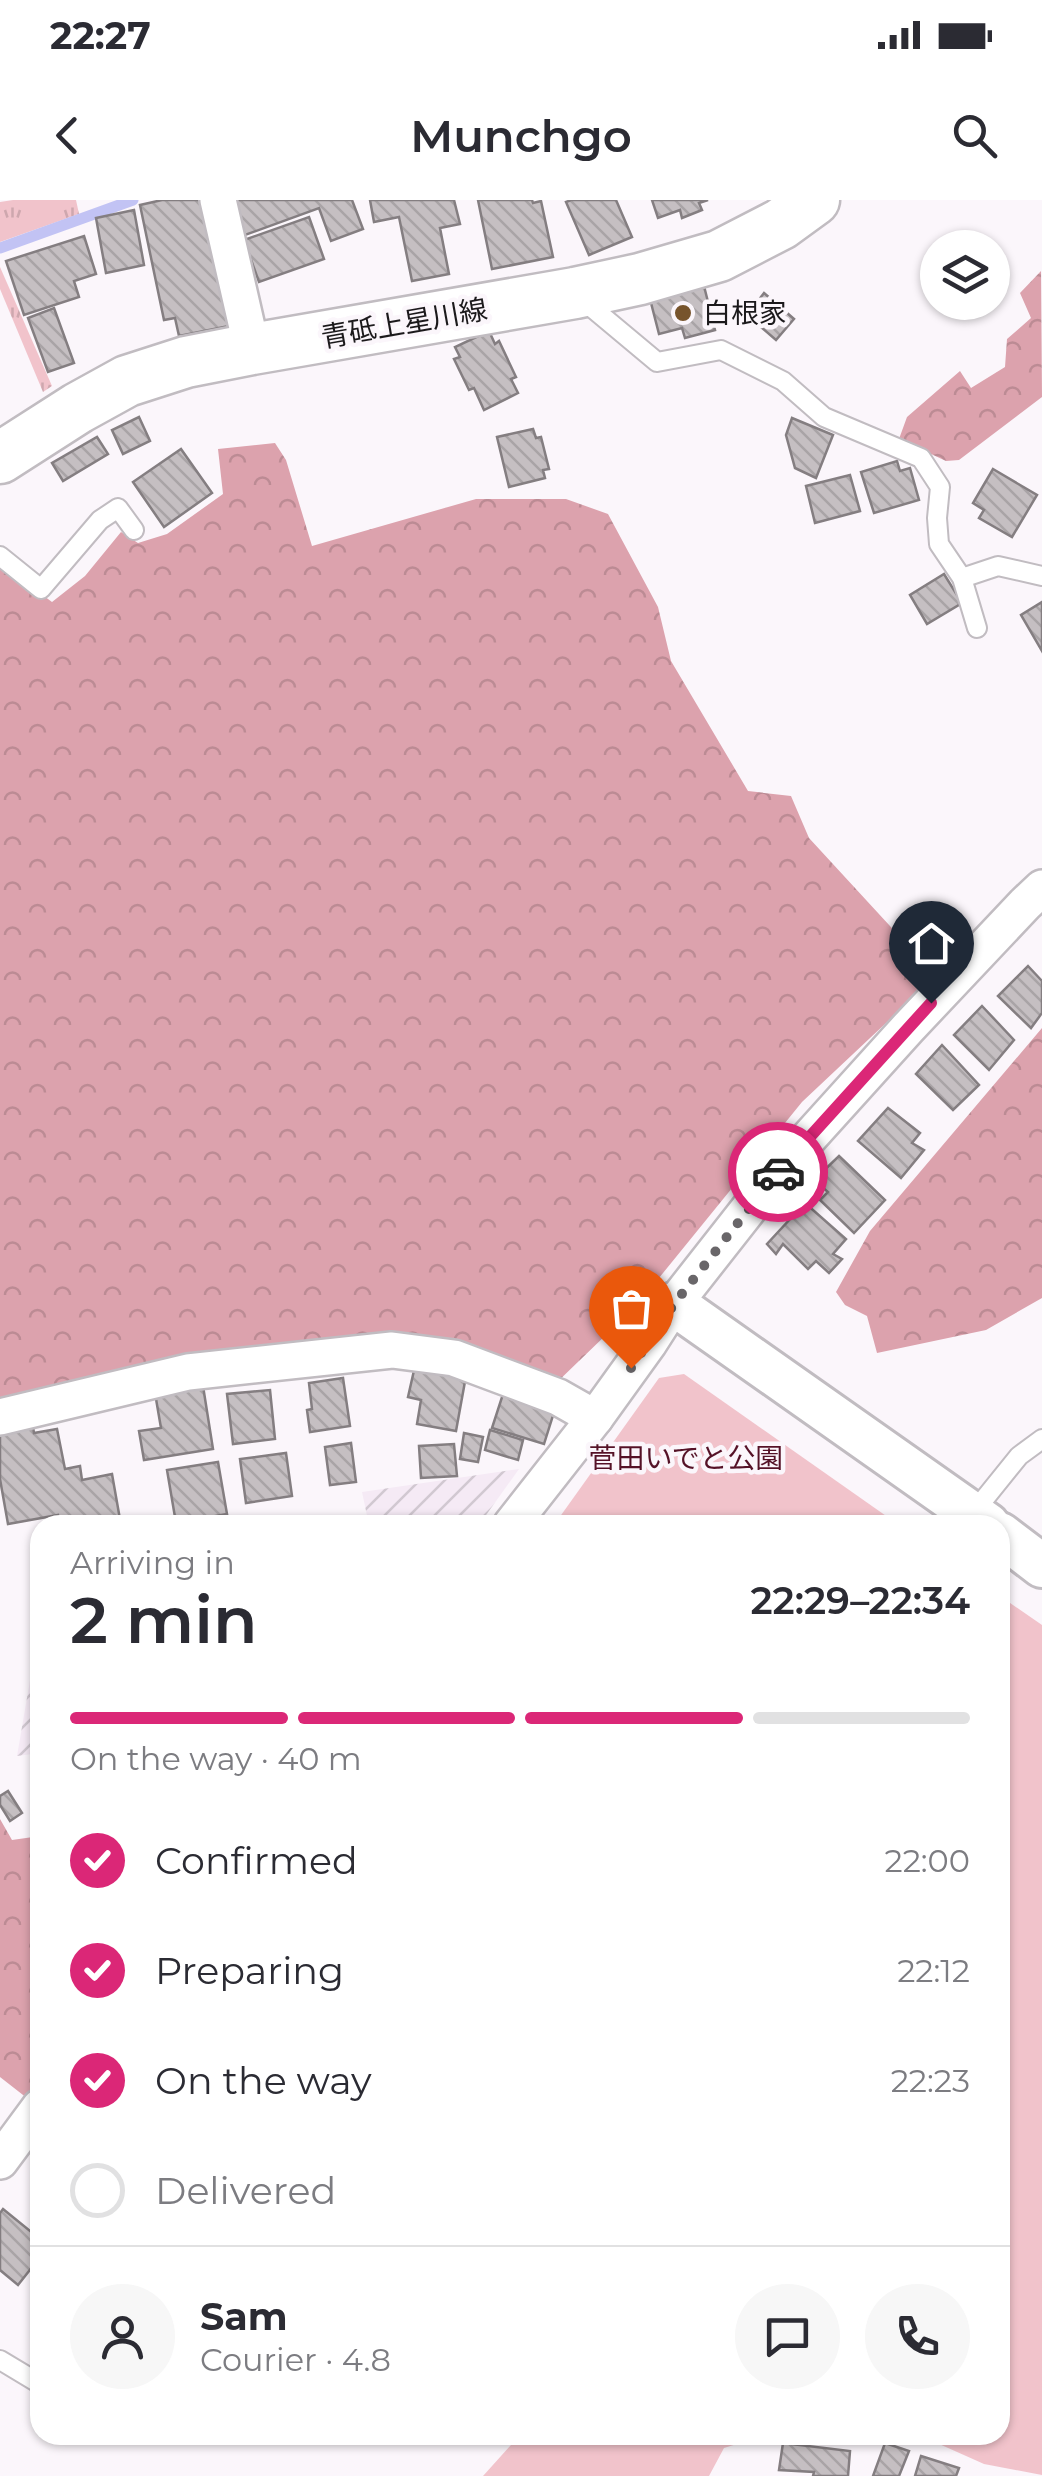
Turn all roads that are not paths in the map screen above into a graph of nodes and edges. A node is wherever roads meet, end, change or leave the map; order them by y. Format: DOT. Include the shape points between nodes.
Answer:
graph roads {
  1 [pos="218,200"];
  2 [pos="814,200"];
  3 [pos="575,293"];
  4 [pos="252,348"];
  5 [pos="0,458"];
  6 [pos="134,530"];
  7 [pos="0,556"];
  8 [pos="1042,576"];
  9 [pos="962,578"];
  10 [pos="977,628"];
  11 [pos="1036,903"];
  12 [pos="674,1304"];
  13 [pos="0,1417"];
  14 [pos="595,1418"];
  15 [pos="1042,1439"];
  16 [pos="519,1515"];
  17 [pos="974,1515"];
  18 [pos="991,1515"];
  19 [pos="1010,1542"];
  20 [pos="1042,1566"];
  21 [pos="30,2121"];
  22 [pos="0,2162"];
  23 [pos="0,2360"];
  24 [pos="30,2378"];
  1 -- 4 [label="street"];
  2 -- 3 [label="main road, 青砥上星川線" via="719,256"];
  3 -- 4 [label="main road, 青砥上星川線"];
  3 -- 9 [label="lane" via="657,362 721,350 783,381 824,417 921,458 940,487 939,544"];
  4 -- 5 [label="main road, 青砥上星川線" via="127,381"];
  6 -- 7 [label="lane" via="118,508 41,590"];
  8 -- 9 [label="lane" via="998,566"];
  9 -- 10 [label="lane"];
  11 -- 12 [label="street" via="908,1028 776,1174"];
  12 -- 14 [label="street"];
  12 -- 17 [label="street"];
  13 -- 14 [label="street" via="188,1372 392,1350 454,1358"];
  14 -- 16 [label="street"];
  15 -- 18 [label="lane" via="1019,1456"];
  19 -- 20 [label="street"];
  21 -- 22 [label="street"];
  23 -- 24 [label="lane"];
}
